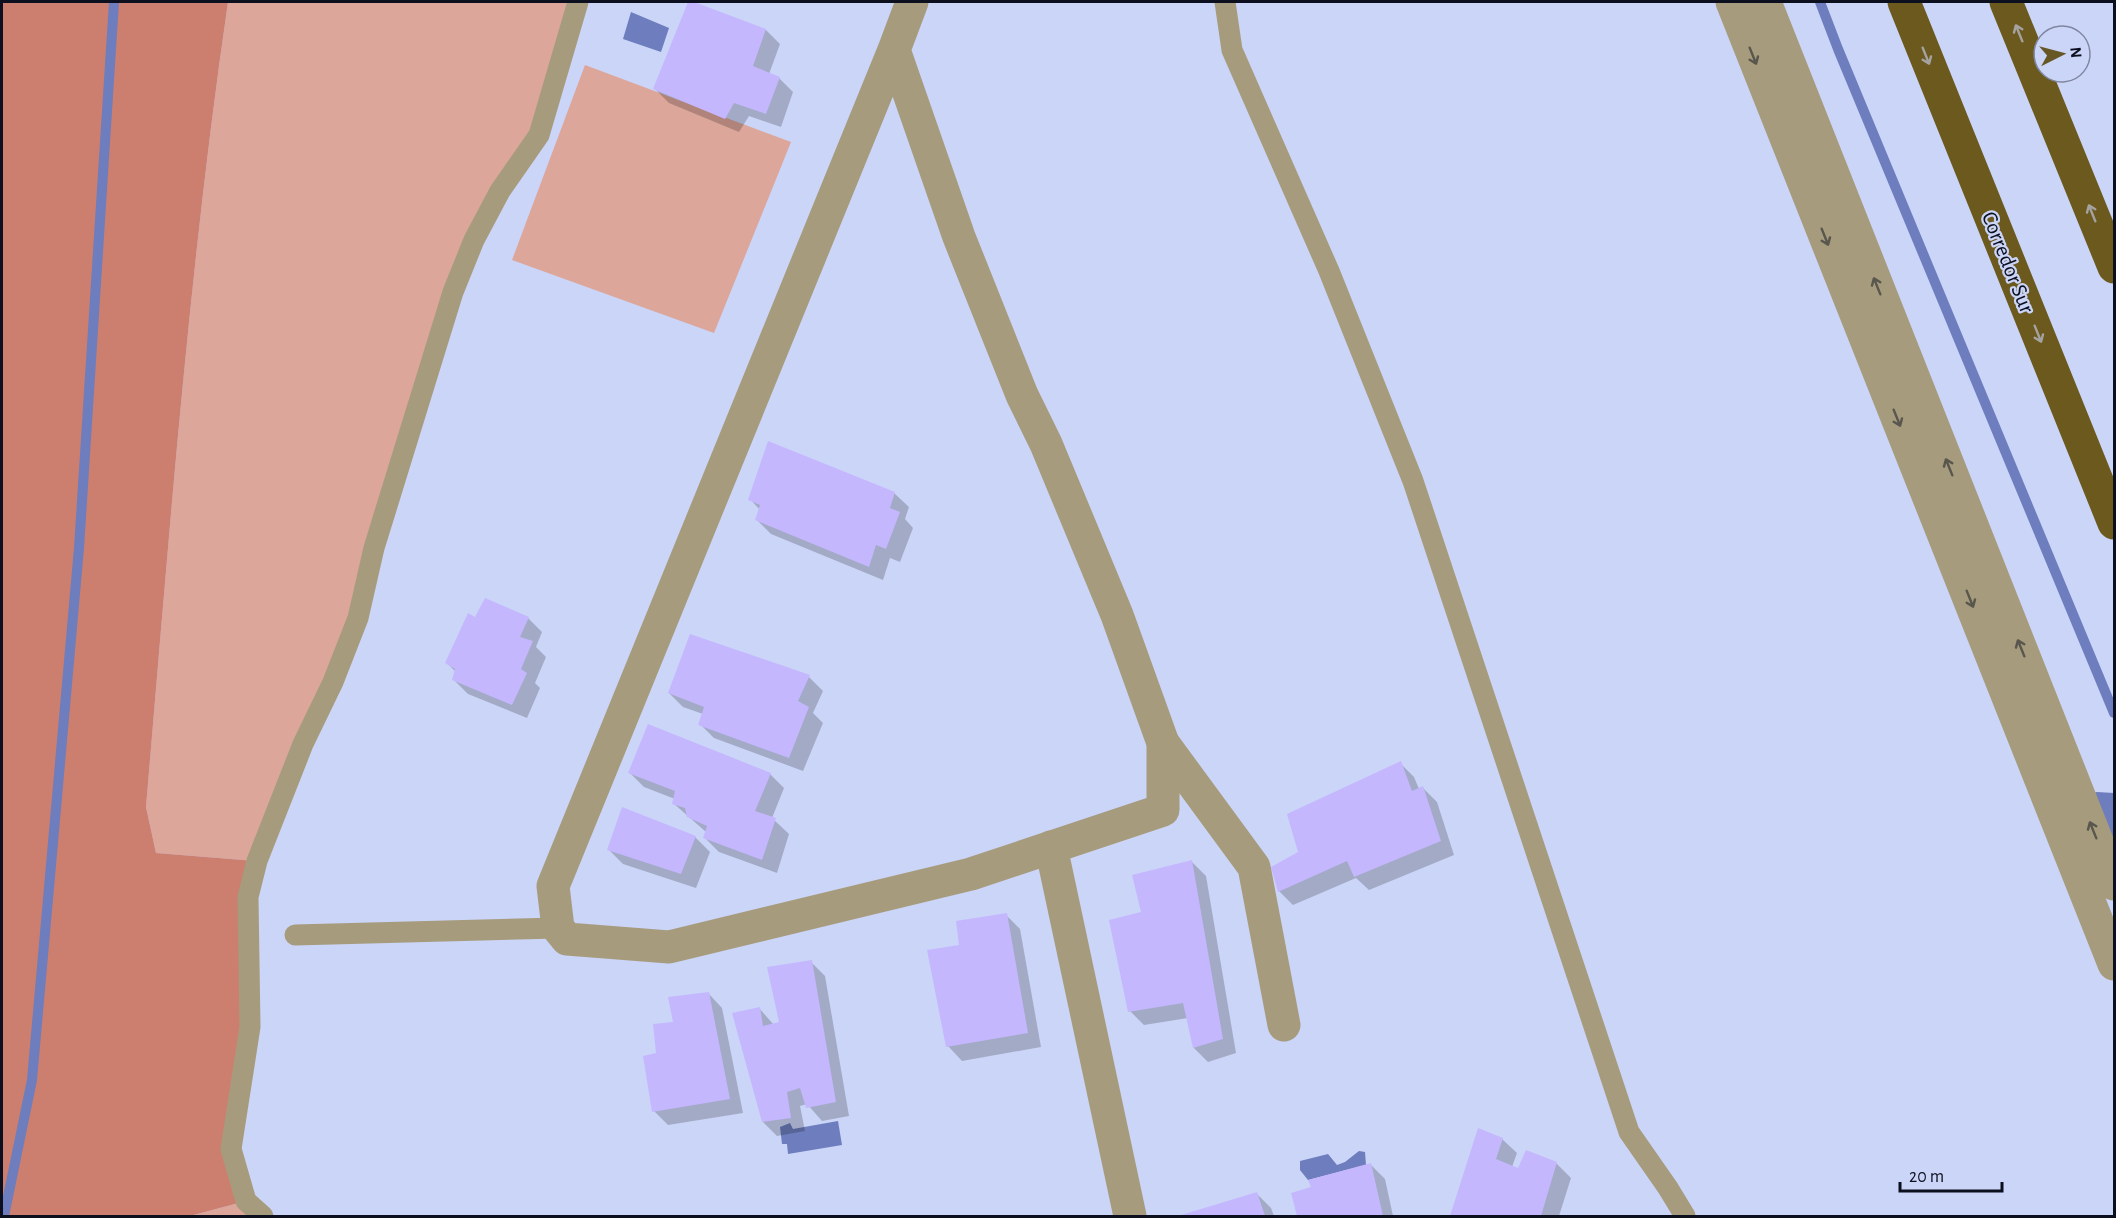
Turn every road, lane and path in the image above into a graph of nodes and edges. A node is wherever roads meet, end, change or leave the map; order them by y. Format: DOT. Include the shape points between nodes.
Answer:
graph roads {
  1 [pos="578,2"];
  2 [pos="912,2"];
  3 [pos="1225,2"];
  4 [pos="1732,2"];
  5 [pos="1765,2"];
  6 [pos="1904,2"];
  7 [pos="2007,2"];
  8 [pos="894,50"];
  9 [pos="2115,267"];
  10 [pos="2115,524"];
  11 [pos="1163,743"];
  12 [pos="1051,847"];
  13 [pos="2115,884"];
  14 [pos="558,928"];
  15 [pos="295,935"];
  16 [pos="2115,964"];
  17 [pos="1284,1025"];
  18 [pos="264,1216"];
  19 [pos="1130,1216"];
  20 [pos="1685,1216"];
  1 -- 18 [label="lane" via="539,135 500,191 453,292 374,548 358,618 303,744 248,897 250,1027 231,1149 246,1201"];
  2 -- 8 [label="street"];
  3 -- 20 [label="lane" via="1232,50 1329,271 1413,481 1629,1132"];
  4 -- 16 [label="street, one-way"];
  13 -- 5 [label="street, one-way"];
  6 -- 10 [label="highway, Corredor Sur, one-way"];
  9 -- 7 [label="highway, one-way"];
  8 -- 11 [label="street" via="959,237 1117,615"];
  8 -- 14 [label="street" via="552,886"];
  11 -- 12 [label="street" via="1164,810"];
  11 -- 17 [label="street" via="1254,867"];
  12 -- 14 [label="street" via="971,874 669,947 567,939"];
  12 -- 19 [label="street"];
  14 -- 15 [label="lane"];
}
